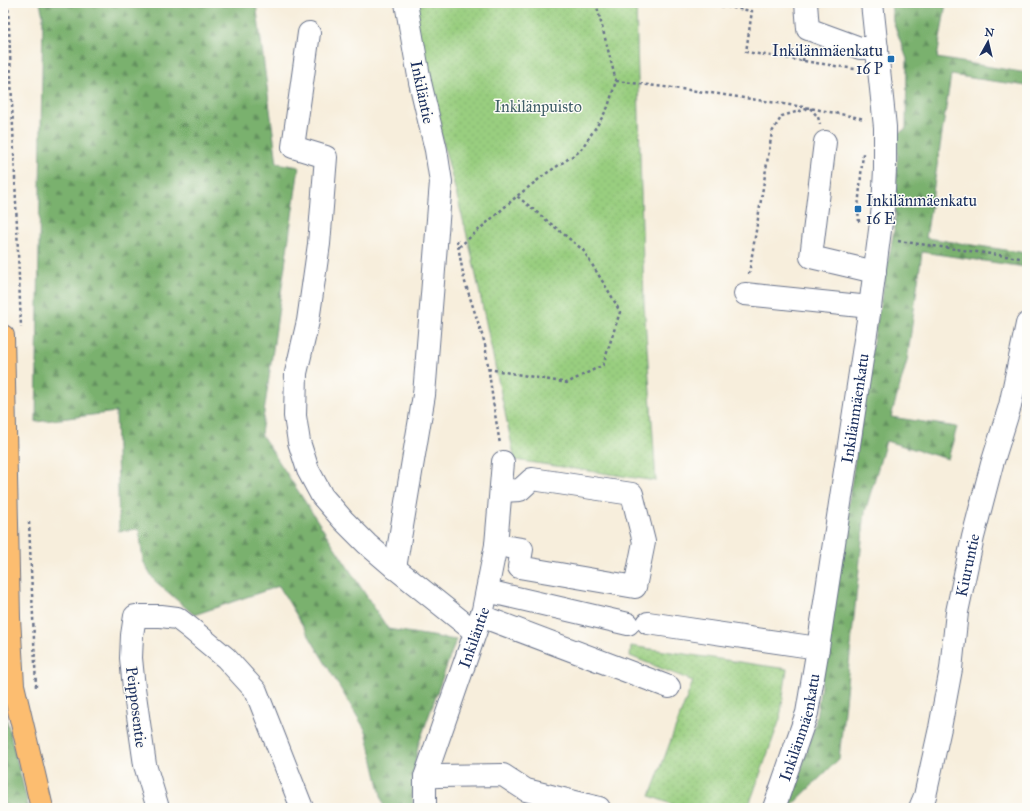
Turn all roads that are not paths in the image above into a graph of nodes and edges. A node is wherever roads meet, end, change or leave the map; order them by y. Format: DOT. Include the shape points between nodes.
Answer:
graph roads {
  1 [pos="406,3"];
  2 [pos="806,3"];
  3 [pos="872,3"];
  4 [pos="309,33"];
  5 [pos="868,48"];
  6 [pos="825,142"];
  7 [pos="875,272"];
  8 [pos="745,294"];
  9 [pos="870,306"];
  10 [pos="1027,324"];
  11 [pos="3,336"];
  12 [pos="4,392"];
  13 [pos="504,462"];
  14 [pos="501,491"];
  15 [pos="496,545"];
  16 [pos="395,568"];
  17 [pos="481,612"];
  18 [pos="818,648"];
  19 [pos="669,687"];
  20 [pos="425,777"];
  21 [pos="42,808"];
  22 [pos="158,808"];
  23 [pos="302,808"];
  24 [pos="425,808"];
  25 [pos="599,808"];
  26 [pos="774,808"];
  27 [pos="920,808"];
  1 -- 16 [label="street, Inkiläntie" via="441,182 424,395"];
  2 -- 5 [label="street" via="808,29"];
  3 -- 5 [label="street, Inkilänmäenkatu"];
  4 -- 16 [label="street" via="293,147 326,157 319,244 308,321 296,373 295,416 299,442 308,470 322,496 367,544"];
  5 -- 7 [label="street, Inkilänmäenkatu" via="885,127 884,199"];
  6 -- 7 [label="street" via="811,257"];
  7 -- 9 [label="street, Inkilänmäenkatu"];
  8 -- 9 [label="street"];
  9 -- 18 [label="street, Inkilänmäenkatu"];
  10 -- 27 [label="street, Kiuruntie" via="1010,406 992,464 963,582 940,728"];
  11 -- 12 [label="main road"];
  12 -- 21 [label="main road" via="13,685"];
  13 -- 14 [label="street, Inkiläntie"];
  14 -- 15 [label="street, Inkiläntie"];
  14 -- 15 [label="street" via="520,490 532,479 632,494 644,542 635,587 519,567 522,549"];
  15 -- 17 [label="street, Inkiläntie"];
  16 -- 17 [label="street"];
  17 -- 18 [label="street" via="638,624"];
  17 -- 19 [label="street"];
  17 -- 20 [label="street, Inkiläntie"];
  18 -- 26 [label="street, Inkilänmäenkatu" via="807,713"];
  20 -- 24 [label="street, Inkiläntie"];
  20 -- 25 [label="street" via="503,775 526,790"];
  22 -- 23 [label="street, Peipposentie" via="144,766 130,658 135,616 177,618 226,658 256,691"];
}
